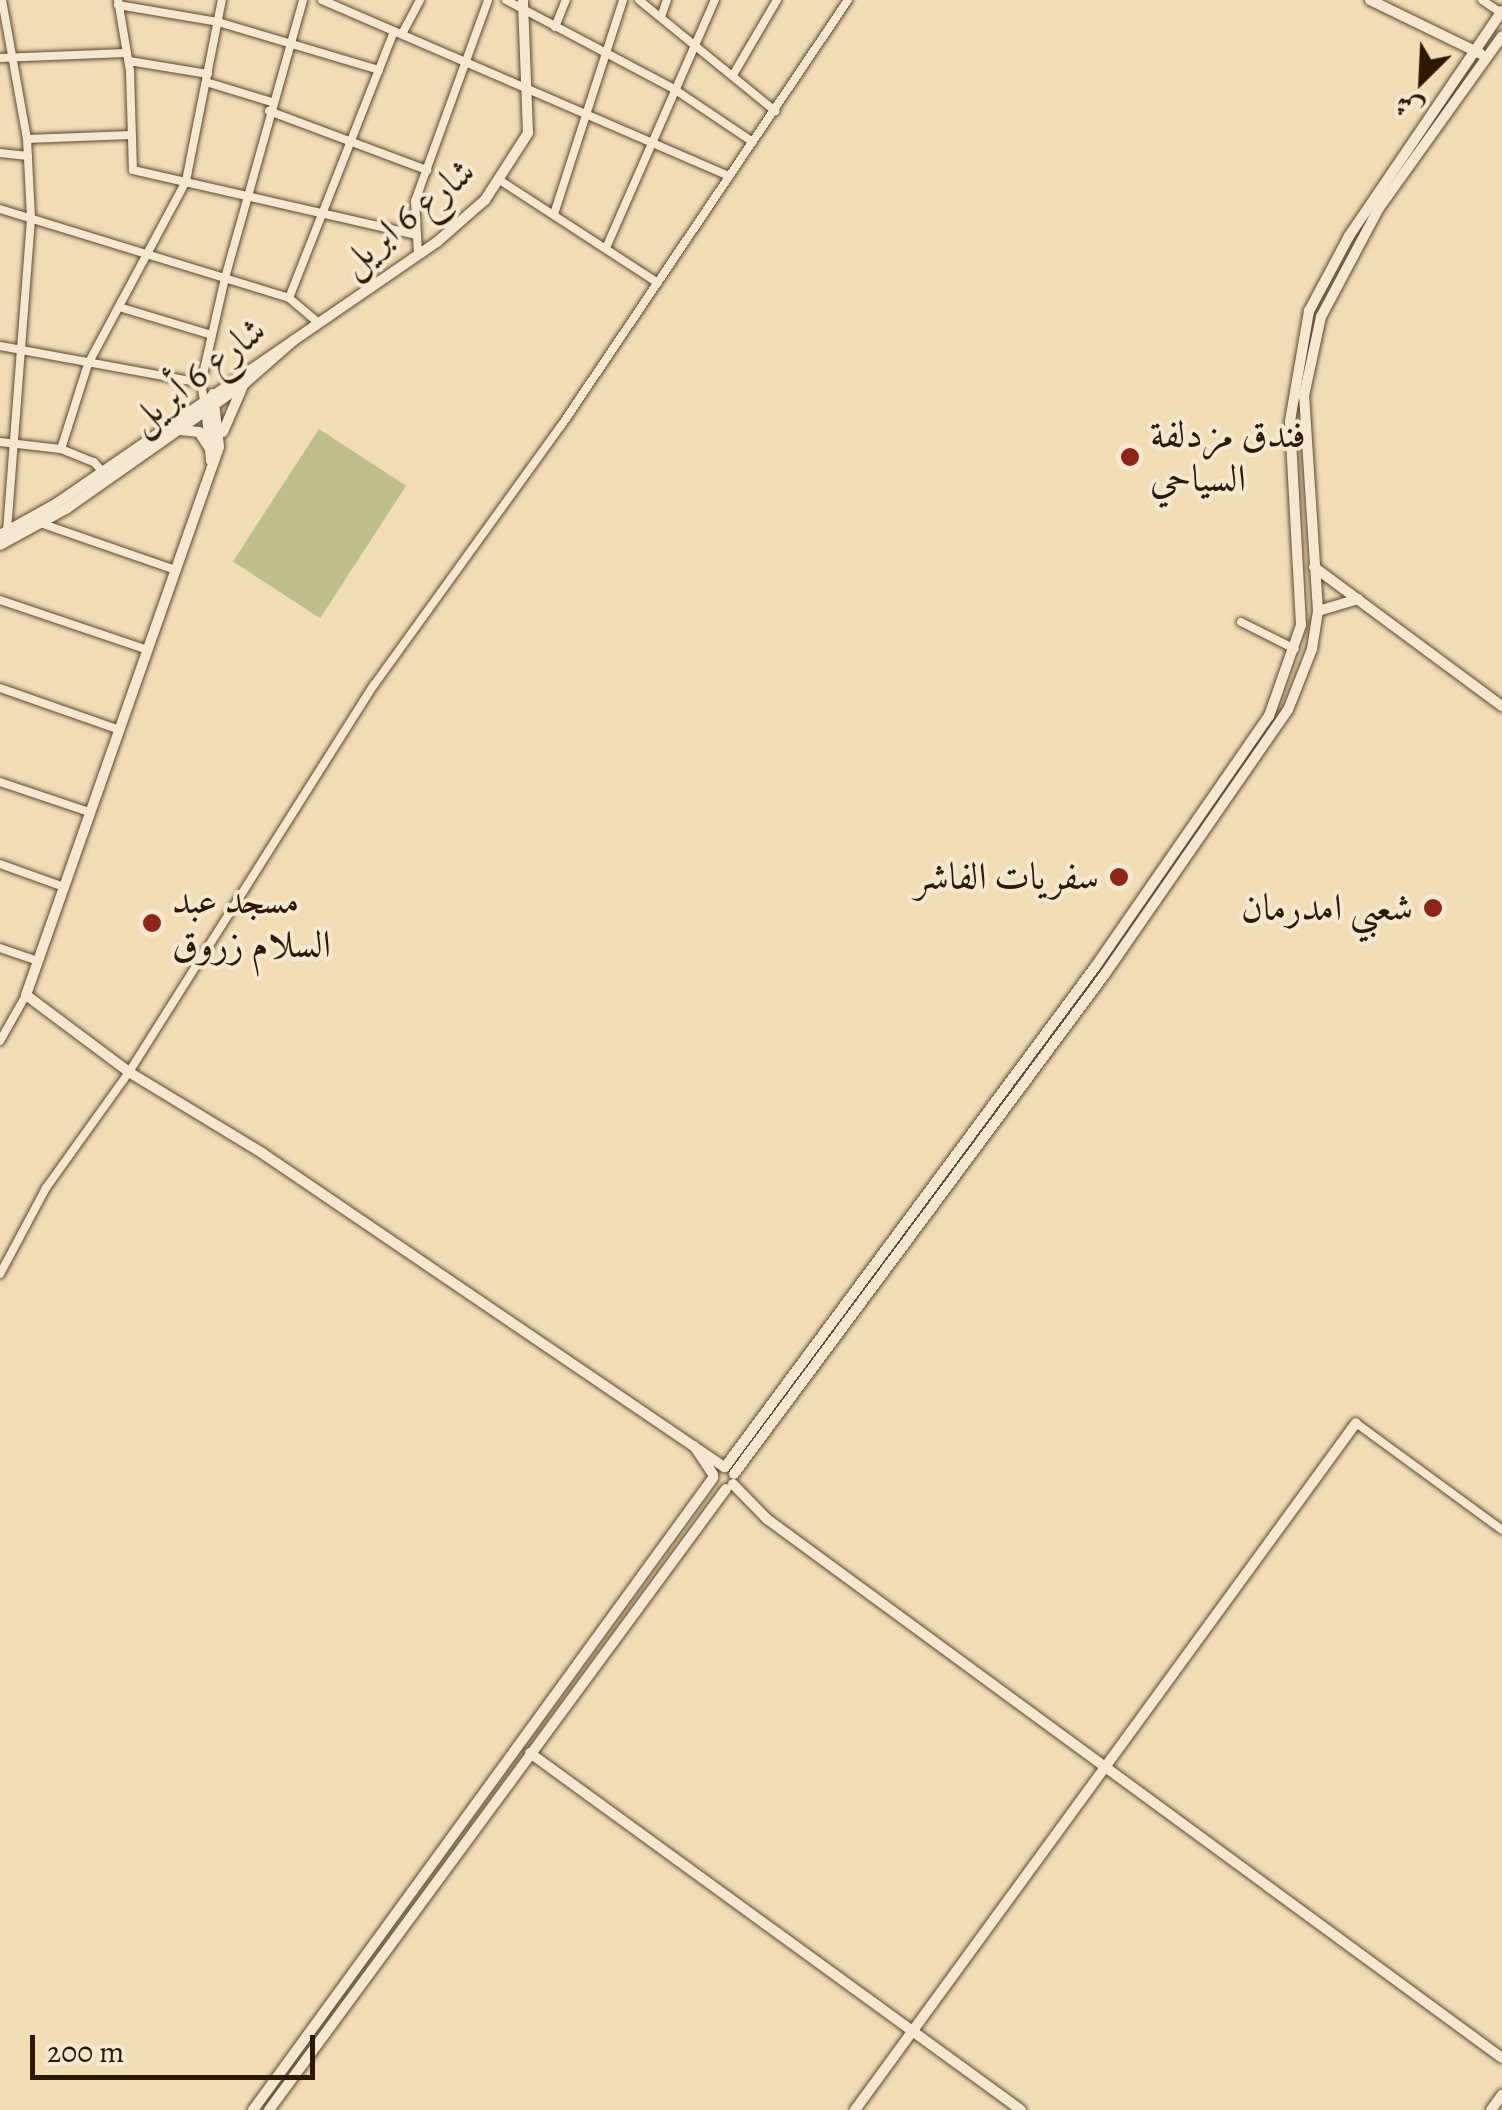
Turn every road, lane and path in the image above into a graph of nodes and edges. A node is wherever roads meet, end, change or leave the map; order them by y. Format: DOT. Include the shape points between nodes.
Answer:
graph roads {
  1 [pos="2,0"];
  2 [pos="222,0"];
  3 [pos="304,0"];
  4 [pos="322,0"];
  5 [pos="420,0"];
  6 [pos="488,0"];
  7 [pos="506,0"];
  8 [pos="566,0"];
  9 [pos="623,0"];
  10 [pos="638,0"];
  11 [pos="668,0"];
  12 [pos="715,0"];
  13 [pos="777,0"];
  14 [pos="848,0"];
  15 [pos="1370,0"];
  16 [pos="1482,0"];
  17 [pos="118,3"];
  18 [pos="523,4"];
  19 [pos="1501,12"];
  20 [pos="661,17"];
  21 [pos="218,22"];
  22 [pos="555,27"];
  23 [pos="398,33"];
  24 [pos="1502,36"];
  25 [pos="693,44"];
  26 [pos="290,45"];
  27 [pos="1475,51"];
  28 [pos="15,57"];
  29 [pos="127,57"];
  30 [pos="604,57"];
  31 [pos="0,58"];
  32 [pos="1486,58"];
  33 [pos="469,61"];
  34 [pos="379,70"];
  35 [pos="733,75"];
  36 [pos="207,78"];
  37 [pos="674,88"];
  38 [pos="530,90"];
  39 [pos="270,107"];
  40 [pos="775,111"];
  41 [pos="587,116"];
  42 [pos="130,135"];
  43 [pos="27,139"];
  44 [pos="352,140"];
  45 [pos="754,142"];
  46 [pos="653,143"];
  47 [pos="0,153"];
  48 [pos="28,156"];
  49 [pos="426,170"];
  50 [pos="728,176"];
  51 [pos="186,181"];
  52 [pos="502,181"];
  53 [pos="247,193"];
  54 [pos="0,210"];
  55 [pos="325,212"];
  56 [pos="554,214"];
  57 [pos="31,218"];
  58 [pos="1360,231"];
  59 [pos="416,235"];
  60 [pos="606,248"];
  61 [pos="418,254"];
  62 [pos="148,256"];
  63 [pos="225,278"];
  64 [pos="658,283"];
  65 [pos="289,298"];
  66 [pos="119,307"];
  67 [pos="319,324"];
  68 [pos="212,335"];
  69 [pos="295,339"];
  70 [pos="0,346"];
  71 [pos="22,351"];
  72 [pos="88,364"];
  73 [pos="201,383"];
  74 [pos="244,384"];
  75 [pos="211,401"];
  76 [pos="179,430"];
  77 [pos="221,437"];
  78 [pos="0,442"];
  79 [pos="14,443"];
  80 [pos="61,449"];
  81 [pos="212,452"];
  82 [pos="211,467"];
  83 [pos="105,475"];
  84 [pos="43,524"];
  85 [pos="3,534"];
  86 [pos="0,545"];
  87 [pos="1302,566"];
  88 [pos="1317,567"];
  89 [pos="173,569"];
  90 [pos="1358,599"];
  91 [pos="0,600"];
  92 [pos="1318,611"];
  93 [pos="1241,622"];
  94 [pos="145,649"];
  95 [pos="1296,649"];
  96 [pos="0,688"];
  97 [pos="1502,706"];
  98 [pos="117,729"];
  99 [pos="0,782"];
  100 [pos="89,812"];
  101 [pos="0,864"];
  102 [pos="64,887"];
  103 [pos="1130,927"];
  104 [pos="0,948"];
  105 [pos="38,962"];
  106 [pos="26,994"];
  107 [pos="0,1041"];
  108 [pos="130,1072"];
  109 [pos="0,1274"];
  110 [pos="1356,1423"];
  111 [pos="690,1442"];
  112 [pos="713,1476"];
  113 [pos="728,1476"];
  114 [pos="1502,1530"];
  115 [pos="530,1753"];
  116 [pos="1105,1764"];
  117 [pos="909,2030"];
  118 [pos="1502,2058"];
  119 [pos="1502,2094"];
  120 [pos="253,2110"];
  121 [pos="269,2110"];
  122 [pos="855,2110"];
  123 [pos="1021,2110"];
  124 [pos="1491,2110"];
  1 -- 28 [label="street"];
  2 -- 21 [label="street"];
  3 -- 26 [label="street"];
  4 -- 23 [label="street"];
  5 -- 23 [label="street"];
  6 -- 33 [label="street"];
  7 -- 18 [label="street"];
  8 -- 22 [label="street"];
  9 -- 30 [label="street"];
  10 -- 20 [label="street"];
  11 -- 20 [label="street"];
  12 -- 25 [label="street"];
  13 -- 35 [label="street"];
  14 -- 40 [label="street"];
  15 -- 27 [label="street"];
  16 -- 19 [label="street"];
  17 -- 21 [label="street"];
  17 -- 29 [label="street"];
  18 -- 22 [label="street"];
  18 -- 38 [label="street, شارع 6 ابريل"];
  19 -- 27 [label="street"];
  20 -- 25 [label="street"];
  21 -- 26 [label="street"];
  21 -- 36 [label="street"];
  22 -- 30 [label="street"];
  23 -- 33 [label="street"];
  23 -- 34 [label="street"];
  24 -- 32 [label="street"];
  25 -- 35 [label="street"];
  25 -- 37 [label="street"];
  26 -- 34 [label="street"];
  26 -- 39 [label="street"];
  27 -- 32 [label="street"];
  27 -- 58 [label="street"];
  28 -- 29 [label="street"];
  28 -- 31 [label="street"];
  28 -- 43 [label="street"];
  29 -- 36 [label="street"];
  29 -- 42 [label="street"];
  30 -- 37 [label="street"];
  30 -- 41 [label="street"];
  32 -- 58 [label="street"];
  33 -- 38 [label="street"];
  33 -- 49 [label="street"];
  34 -- 44 [label="street"];
  35 -- 40 [label="street"];
  36 -- 39 [label="street"];
  36 -- 51 [label="street"];
  37 -- 45 [label="street"];
  37 -- 46 [label="street"];
  38 -- 41 [label="street"];
  38 -- 52 [label="street, شارع 6 ابريل" via="525,143"];
  39 -- 44 [label="street"];
  39 -- 53 [label="street"];
  40 -- 45 [label="street"];
  41 -- 46 [label="street"];
  41 -- 56 [label="street"];
  42 -- 43 [label="street"];
  42 -- 51 [label="street" via="133,170"];
  43 -- 48 [label="street"];
  44 -- 49 [label="street"];
  44 -- 55 [label="street"];
  45 -- 50 [label="street"];
  46 -- 50 [label="street"];
  46 -- 60 [label="street"];
  47 -- 48 [label="street"];
  48 -- 57 [label="street"];
  49 -- 59 [label="street" via="415,201"];
  50 -- 64 [label="street"];
  51 -- 53 [label="street"];
  51 -- 62 [label="street"];
  52 -- 56 [label="street"];
  52 -- 61 [label="street, شارع 6 ابريل"];
  53 -- 55 [label="street"];
  53 -- 63 [label="street"];
  54 -- 57 [label="street"];
  55 -- 59 [label="street"];
  55 -- 65 [label="street"];
  56 -- 60 [label="street"];
  57 -- 62 [label="street"];
  57 -- 71 [label="street"];
  58 -- 87 [label="street" via="1308,310 1293,382 1291,444"];
  58 -- 88 [label="street" via="1320,317 1305,384"];
  59 -- 61 [label="street"];
  60 -- 64 [label="street"];
  61 -- 67 [label="street, شارع 6 ابريل"];
  62 -- 63 [label="street"];
  62 -- 66 [label="street"];
  63 -- 65 [label="street"];
  63 -- 68 [label="street"];
  64 -- 108 [label="street" via="374,685"];
  65 -- 67 [label="street"];
  66 -- 68 [label="street"];
  66 -- 72 [label="street"];
  67 -- 69 [label="street, شارع 6 ابريل"];
  68 -- 73 [label="street"];
  69 -- 74 [label="street, شارع 6 أبريل"];
  69 -- 75 [label="street, شارع 6 أبريل"];
  70 -- 71 [label="street"];
  71 -- 72 [label="street"];
  71 -- 79 [label="street"];
  72 -- 73 [label="street"];
  72 -- 80 [label="street"];
  73 -- 75 [label="street"];
  74 -- 75 [label="street, شارع 6 أبريل"];
  74 -- 77 [label="street"];
  75 -- 76 [label="street, شارع 6 أبريل"];
  75 -- 77 [label="street"];
  75 -- 81 [label="street"];
  75 -- 83 [label="street, شارع 6 أبريل"];
  76 -- 81 [label="street" via="199,432"];
  76 -- 83 [label="street, شارع 6 أبريل"];
  77 -- 82 [label="street"];
  78 -- 79 [label="street"];
  79 -- 80 [label="street"];
  79 -- 85 [label="street"];
  80 -- 83 [label="street" via="94,462"];
  81 -- 82 [label="street"];
  82 -- 89 [label="street"];
  83 -- 84 [label="street, شارع 6 أبريل"];
  83 -- 85 [label="street, شارع 6 أبريل"];
  84 -- 86 [label="street, شارع 6 أبريل"];
  84 -- 89 [label="street"];
  87 -- 88 [label="street"];
  87 -- 95 [label="street"];
  88 -- 90 [label="street"];
  88 -- 92 [label="street"];
  89 -- 94 [label="street"];
  90 -- 92 [label="street"];
  90 -- 97 [label="street"];
  91 -- 94 [label="street"];
  92 -- 103 [label="street" via="1312,649 1288,710"];
  93 -- 95 [label="street"];
  94 -- 98 [label="street"];
  95 -- 103 [label="street" via="1263,726"];
  96 -- 98 [label="street"];
  98 -- 100 [label="street"];
  99 -- 100 [label="street"];
  100 -- 102 [label="street"];
  101 -- 102 [label="street"];
  102 -- 105 [label="street"];
  103 -- 113 [label="street"];
  104 -- 105 [label="street"];
  105 -- 106 [label="street"];
  106 -- 107 [label="street"];
  106 -- 108 [label="street"];
  108 -- 109 [label="street" via="46,1188"];
  108 -- 111 [label="street" via="262,1153"];
  110 -- 114 [label="street"];
  110 -- 116 [label="street"];
  111 -- 112 [label="street"];
  111 -- 113 [label="street"];
  112 -- 113 [label="street"];
  112 -- 113 [label="street"];
  112 -- 120 [label="street"];
  113 -- 115 [label="street"];
  113 -- 116 [label="street" via="768,1520"];
  115 -- 117 [label="street"];
  115 -- 121 [label="street"];
  116 -- 117 [label="street"];
  116 -- 118 [label="street"];
  117 -- 122 [label="street"];
  117 -- 123 [label="street"];
  119 -- 124 [label="street"];
}
